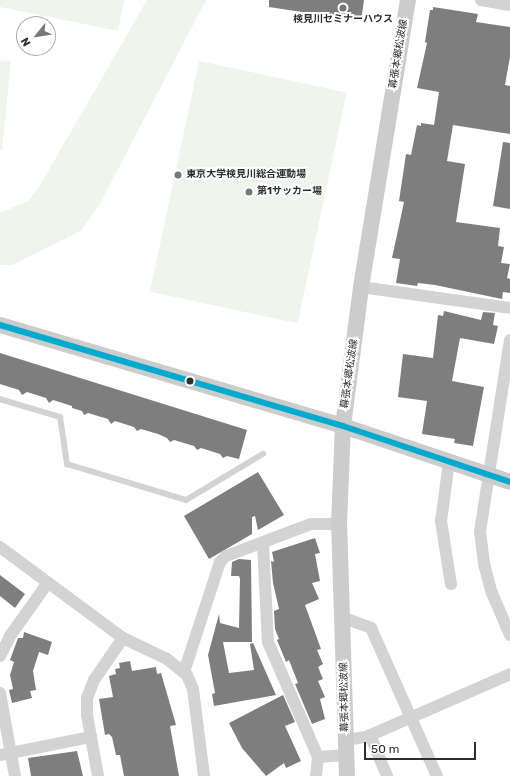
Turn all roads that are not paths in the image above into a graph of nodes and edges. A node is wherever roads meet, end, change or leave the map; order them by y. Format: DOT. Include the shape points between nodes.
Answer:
graph roads {
  1 [pos="408,0"];
  2 [pos="481,0"];
  3 [pos="510,5"];
  4 [pos="361,287"];
  5 [pos="510,308"];
  6 [pos="0,325"];
  7 [pos="510,340"];
  8 [pos="0,399"];
  9 [pos="343,426"];
  10 [pos="263,454"];
  11 [pos="449,462"];
  12 [pos="489,475"];
  13 [pos="510,482"];
  14 [pos="339,524"];
  15 [pos="263,544"];
  16 [pos="0,547"];
  17 [pos="47,584"];
  18 [pos="451,584"];
  19 [pos="344,618"];
  20 [pos="510,635"];
  21 [pos="123,638"];
  22 [pos="0,656"];
  23 [pos="184,672"];
  24 [pos="510,674"];
  25 [pos="0,693"];
  26 [pos="409,717"];
  27 [pos="370,735"];
  28 [pos="91,737"];
  29 [pos="347,748"];
  30 [pos="5,754"];
  31 [pos="318,757"];
  32 [pos="15,776"];
  33 [pos="98,776"];
  34 [pos="204,776"];
  35 [pos="316,776"];
  36 [pos="347,776"];
  37 [pos="387,776"];
  38 [pos="437,776"];
  1 -- 4 [label="street, 幕張本郷松波線"];
  2 -- 3 [label="street"];
  4 -- 5 [label="street"];
  4 -- 9 [label="street, 幕張本郷松波線"];
  6 -- 9 [label="street"];
  7 -- 12 [label="street"];
  8 -- 10 [label="lane" via="60,417 67,464 186,500"];
  9 -- 11 [label="street"];
  9 -- 14 [label="street, 幕張本郷松波線"];
  11 -- 12 [label="street"];
  11 -- 18 [label="street" via="441,521"];
  12 -- 13 [label="street"];
  12 -- 20 [label="street" via="480,531 484,564 492,594"];
  14 -- 15 [label="street" via="311,524"];
  14 -- 19 [label="street, 幕張本郷松波線"];
  15 -- 23 [label="street" via="226,556 220,562"];
  15 -- 31 [label="street" via="268,642"];
  16 -- 17 [label="street"];
  17 -- 21 [label="street"];
  17 -- 22 [label="street" via="10,636"];
  19 -- 26 [label="street" via="371,628"];
  19 -- 29 [label="street, 幕張本郷松波線"];
  21 -- 23 [label="street" via="167,660"];
  21 -- 28 [label="street" via="94,680 87,698"];
  23 -- 34 [label="street" via="193,688"];
  24 -- 26 [label="street"];
  25 -- 30 [label="street"];
  26 -- 27 [label="street"];
  26 -- 38 [label="street"];
  27 -- 29 [label="street"];
  27 -- 37 [label="street"];
  28 -- 30 [label="street"];
  28 -- 33 [label="street"];
  29 -- 31 [label="street"];
  29 -- 36 [label="street, 幕張本郷松波線"];
  30 -- 32 [label="street"];
  31 -- 35 [label="street"];
}
